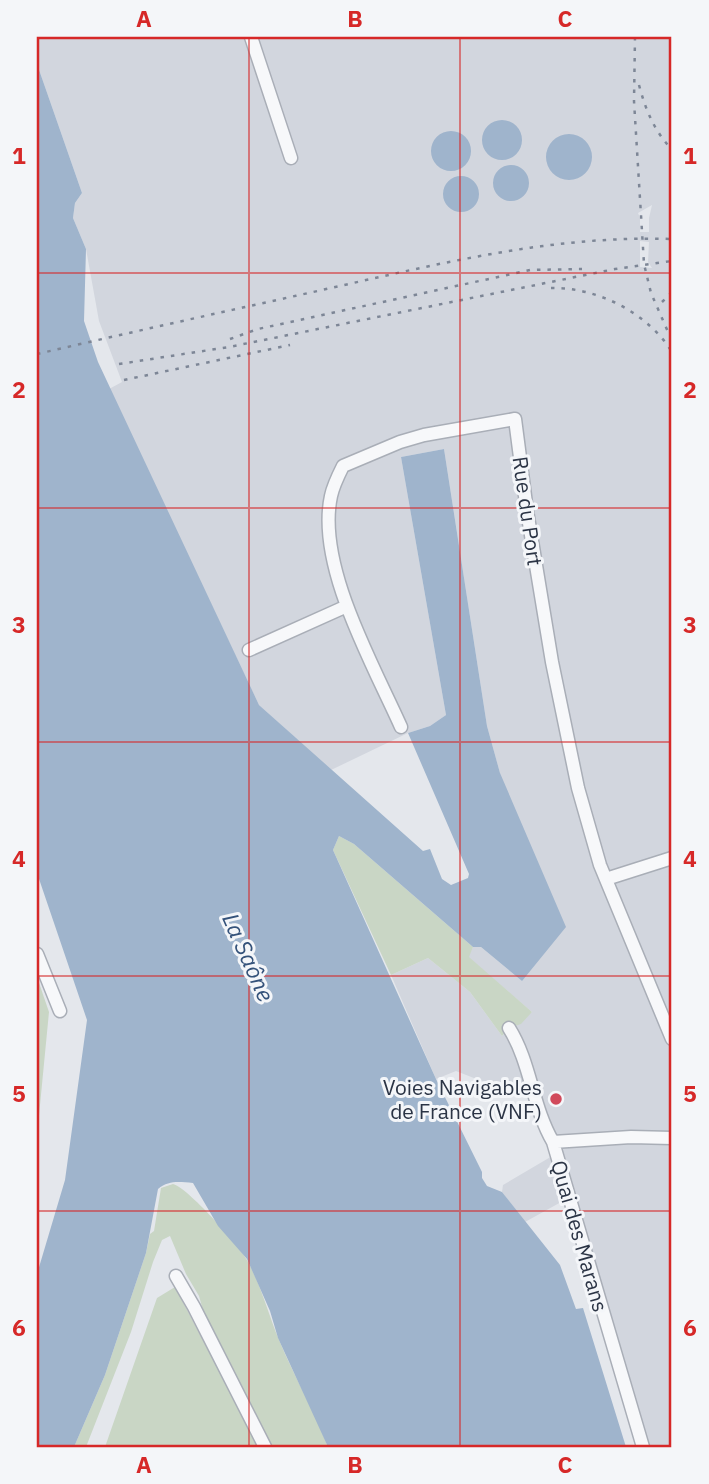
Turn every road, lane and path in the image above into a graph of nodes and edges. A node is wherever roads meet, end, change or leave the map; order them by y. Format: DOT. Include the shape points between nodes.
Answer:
graph roads {
  1 [pos="251,37"];
  2 [pos="291,158"];
  3 [pos="347,606"];
  4 [pos="249,650"];
  5 [pos="401,727"];
  6 [pos="672,858"];
  7 [pos="606,879"];
  8 [pos="37,954"];
  9 [pos="60,1011"];
  10 [pos="509,1028"];
  11 [pos="672,1039"];
  12 [pos="672,1138"];
  13 [pos="553,1142"];
  14 [pos="176,1276"];
  15 [pos="265,1447"];
  16 [pos="643,1447"];
  1 -- 2 [label="street"];
  3 -- 4 [label="street"];
  3 -- 5 [label="street, Rue du Port"];
  3 -- 7 [label="street, Rue du Port" via="333,561 329,525 331,496 343,466 424,435 515,419 568,744"];
  6 -- 7 [label="street"];
  7 -- 11 [label="street, Rue du Port"];
  8 -- 9 [label="street"];
  10 -- 13 [label="street, Quai des Marans"];
  12 -- 13 [label="street"];
  13 -- 16 [label="street, Quai des Marans"];
  14 -- 15 [label="street"];
}
